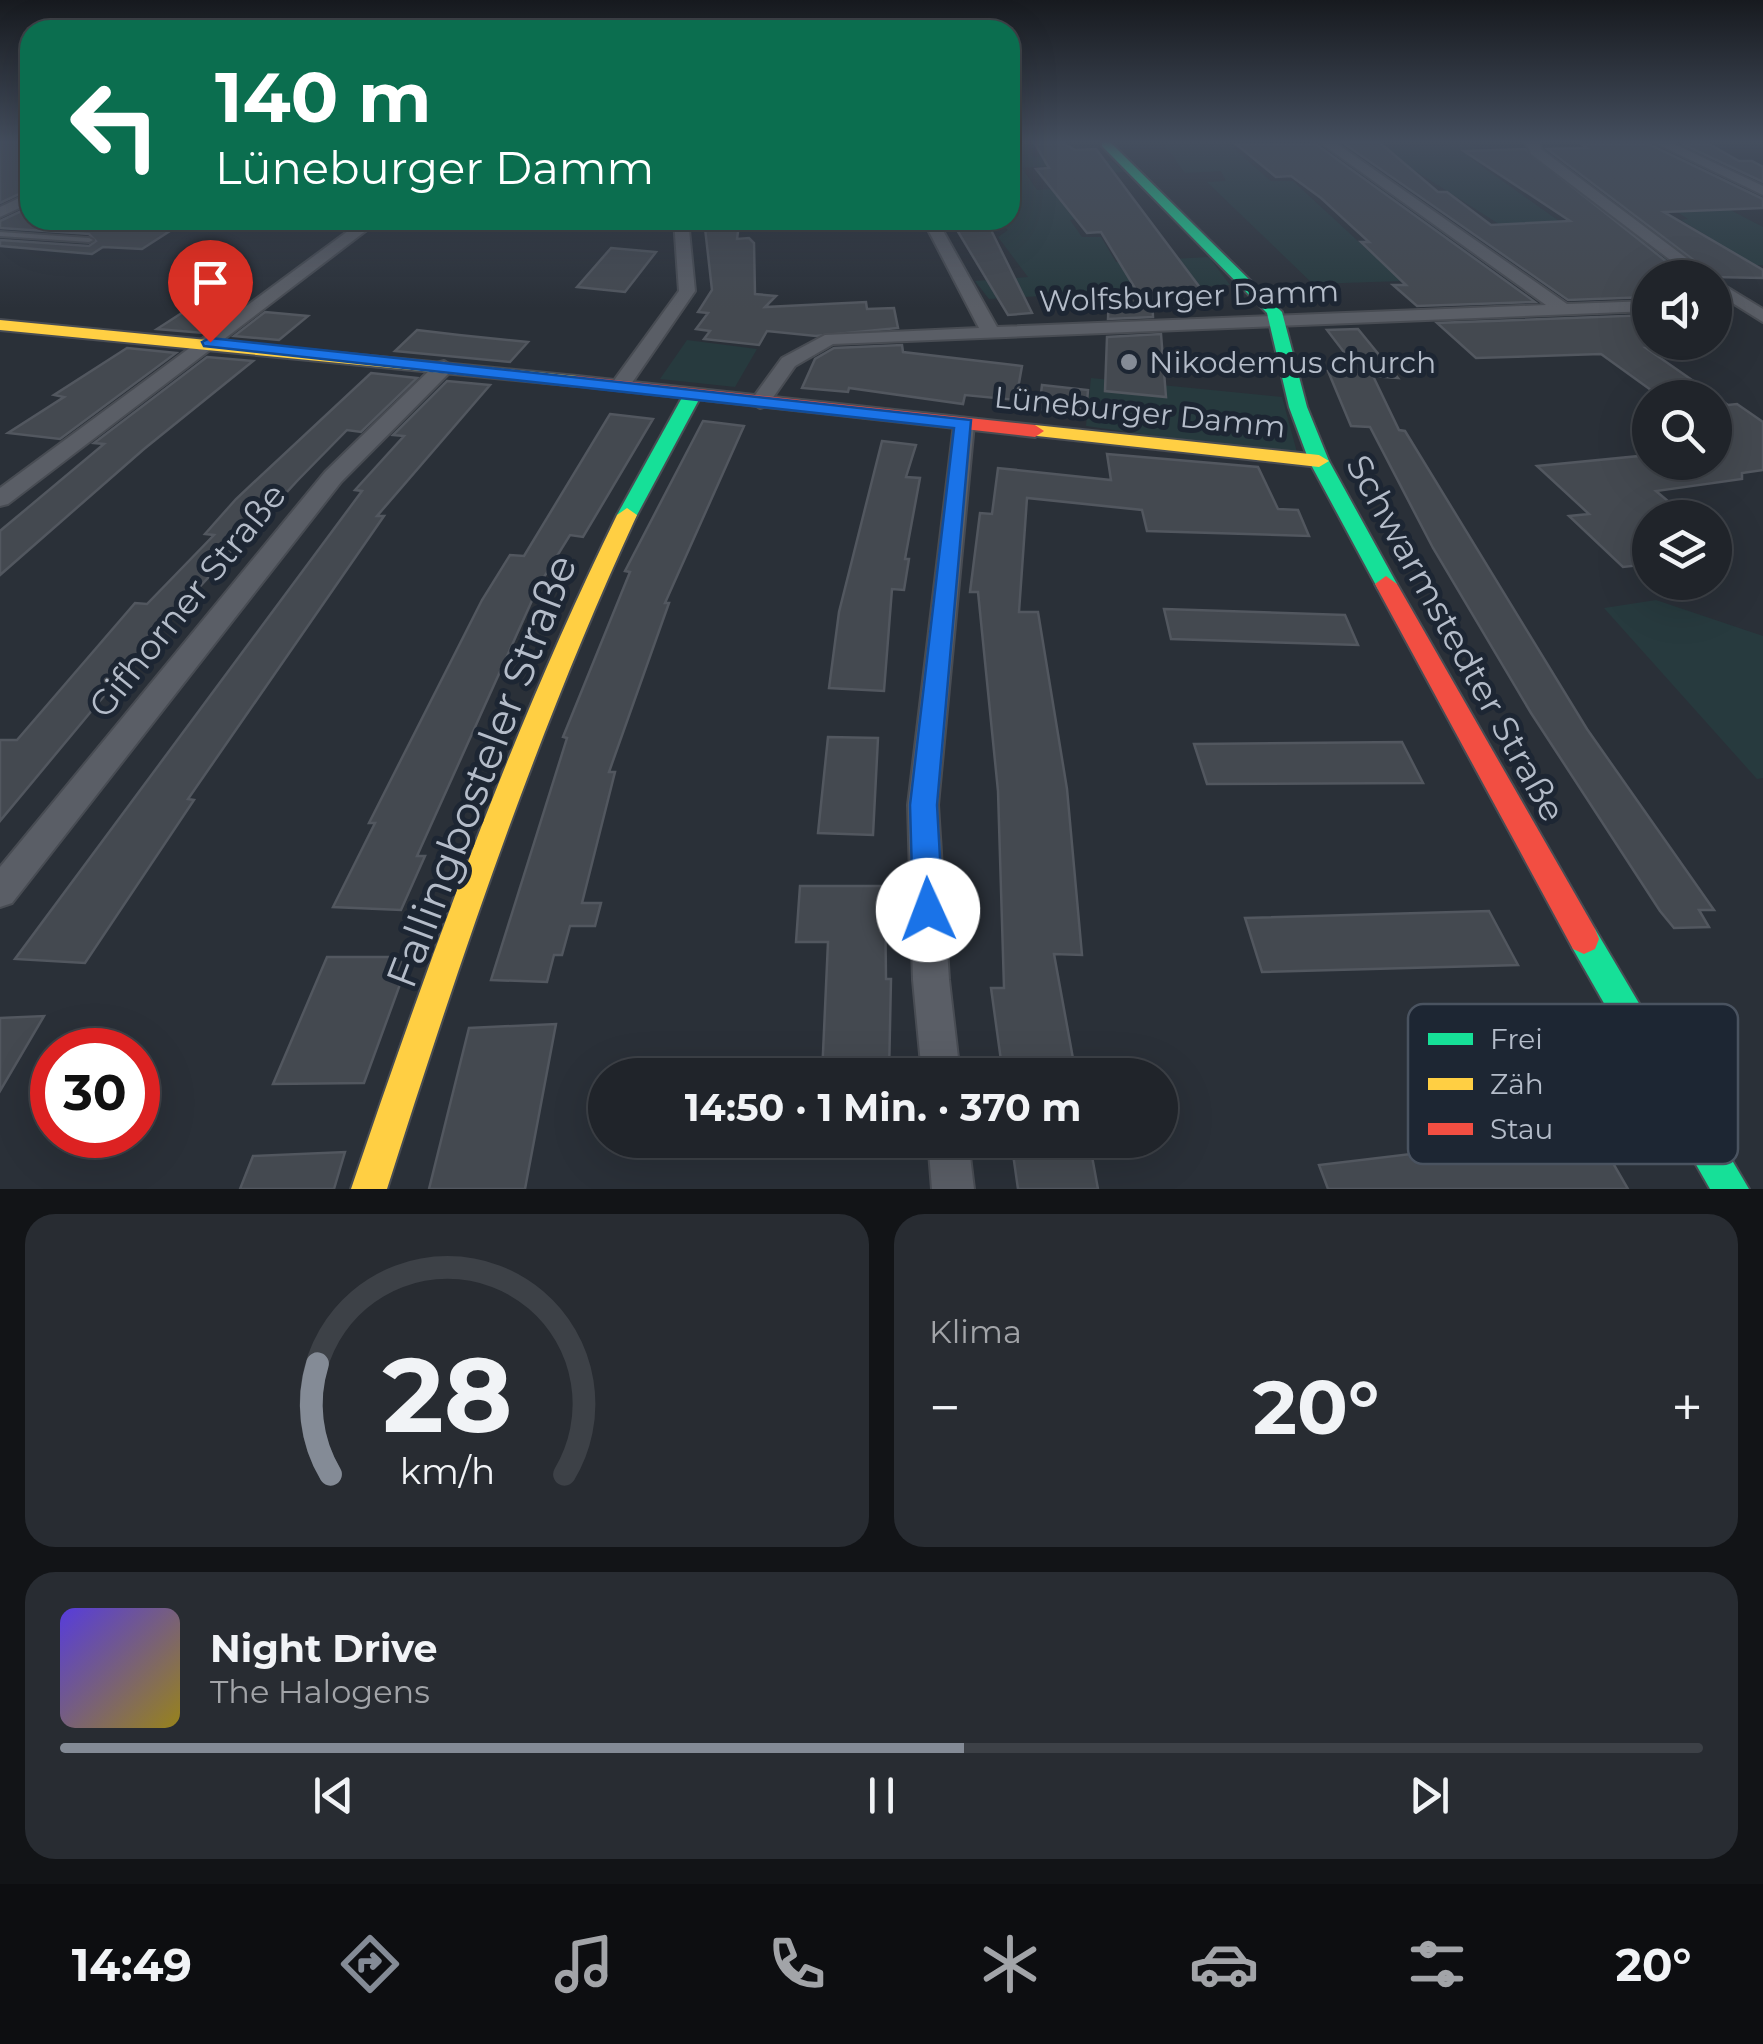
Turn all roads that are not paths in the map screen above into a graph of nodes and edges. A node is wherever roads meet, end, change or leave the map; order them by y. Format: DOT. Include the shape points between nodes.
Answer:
graph roads {
  1 [pos="1158,196"];
  2 [pos="1402,196"];
  3 [pos="1597,196"];
  4 [pos="360,230"];
  5 [pos="681,230"];
  6 [pos="935,230"];
  7 [pos="0,234"];
  8 [pos="89,240"];
  9 [pos="1682,260"];
  10 [pos="1732,298"];
  11 [pos="1763,303"];
  12 [pos="1732,304"];
  13 [pos="1740,304"];
  14 [pos="1632,307"];
  15 [pos="1563,309"];
  16 [pos="1763,317"];
  17 [pos="1276,320"];
  18 [pos="0,325"];
  19 [pos="991,332"];
  20 [pos="210,342"];
  21 [pos="444,366"];
  22 [pos="620,386"];
  23 [pos="693,394"];
  24 [pos="760,402"];
  25 [pos="964,424"];
  26 [pos="1319,460"];
  27 [pos="0,498"];
  28 [pos="0,892"];
  29 [pos="1623,1004"];
  30 [pos="939,1058"];
  31 [pos="950,1158"];
  32 [pos="1716,1164"];
  33 [pos="369,1189"];
  34 [pos="953,1189"];
  35 [pos="1731,1189"];
  1 -- 17 [label="street, Schwarmstedter Straße"];
  2 -- 15 [label="street"];
  3 -- 9 [label="street"];
  4 -- 20 [label="street"];
  5 -- 22 [label="street" via="687,292"];
  6 -- 19 [label="street"];
  7 -- 8 [label="lane"];
  10 -- 13 [label="street"];
  11 -- 13 [label="street"];
  12 -- 13 [label="street"];
  13 -- 16 [label="street"];
  14 -- 15 [label="street, Wolfsburger Damm"];
  15 -- 17 [label="street, Wolfsburger Damm"];
  17 -- 19 [label="street, Wolfsburger Damm"];
  17 -- 26 [label="street, Schwarmstedter Straße"];
  18 -- 20 [label="street, Lüneburger Damm"];
  19 -- 24 [label="street, Wolfsburger Damm" via="831,339 803,347 786,360"];
  20 -- 21 [label="street, Lüneburger Damm"];
  20 -- 27 [label="street"];
  21 -- 22 [label="street, Lüneburger Damm"];
  21 -- 28 [label="street, Gifhorner Straße" via="334,477"];
  22 -- 23 [label="street, Lüneburger Damm"];
  23 -- 24 [label="street, Lüneburger Damm"];
  23 -- 33 [label="street, Fallingbosteler Straße" via="644,476 539,700 464,898"];
  24 -- 25 [label="street, Lüneburger Damm"];
  25 -- 26 [label="street, Lüneburger Damm"];
  25 -- 30 [label="street" via="924,805"];
  26 -- 29 [label="street, Schwarmstedter Straße"];
  31 -- 34 [label="street"];
  32 -- 35 [label="street, Schwarmstedter Straße"];
}
